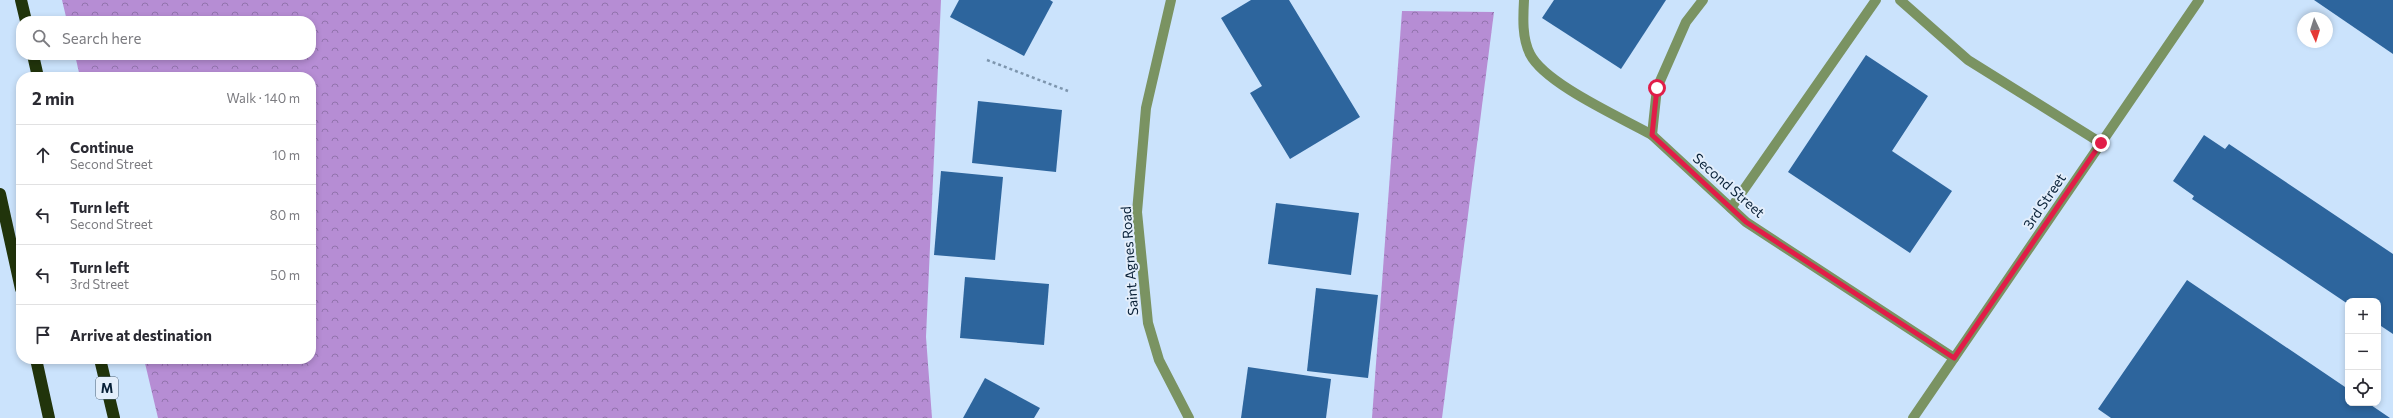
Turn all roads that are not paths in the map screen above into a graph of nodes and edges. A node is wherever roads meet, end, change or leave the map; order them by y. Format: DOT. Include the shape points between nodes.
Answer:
graph roads {
  1 [pos="21,0"];
  2 [pos="1171,0"];
  3 [pos="1524,0"];
  4 [pos="1703,0"];
  5 [pos="1876,0"];
  6 [pos="1900,0"];
  7 [pos="2199,0"];
  8 [pos="25,16"];
  9 [pos="34,60"];
  10 [pos="37,72"];
  11 [pos="1652,135"];
  12 [pos="2101,143"];
  13 [pos="0,194"];
  14 [pos="1731,208"];
  15 [pos="16,266"];
  16 [pos="1954,358"];
  17 [pos="37,364"];
  18 [pos="101,364"];
  19 [pos="49,418"];
  20 [pos="114,418"];
  21 [pos="1189,418"];
  22 [pos="1913,418"];
  1 -- 8 [label="highway"];
  2 -- 21 [label="lane, Saint Agnes Road" via="1146,108 1137,212 1148,323 1159,360"];
  3 -- 11 [label="lane, Second Street" via="1522,24 1530,55 1548,75"];
  4 -- 11 [label="lane" via="1686,22 1657,88"];
  5 -- 14 [label="lane"];
  6 -- 12 [label="lane" via="1968,60"];
  7 -- 12 [label="lane, 3rd Street"];
  9 -- 10 [label="highway"];
  11 -- 14 [label="lane, Second Street"];
  12 -- 16 [label="lane, 3rd Street"];
  13 -- 15 [label="highway"];
  14 -- 16 [label="lane, Second Street" via="1746,222"];
  16 -- 22 [label="lane, 3rd Street"];
  17 -- 19 [label="highway"];
  18 -- 20 [label="highway, M"];
}
